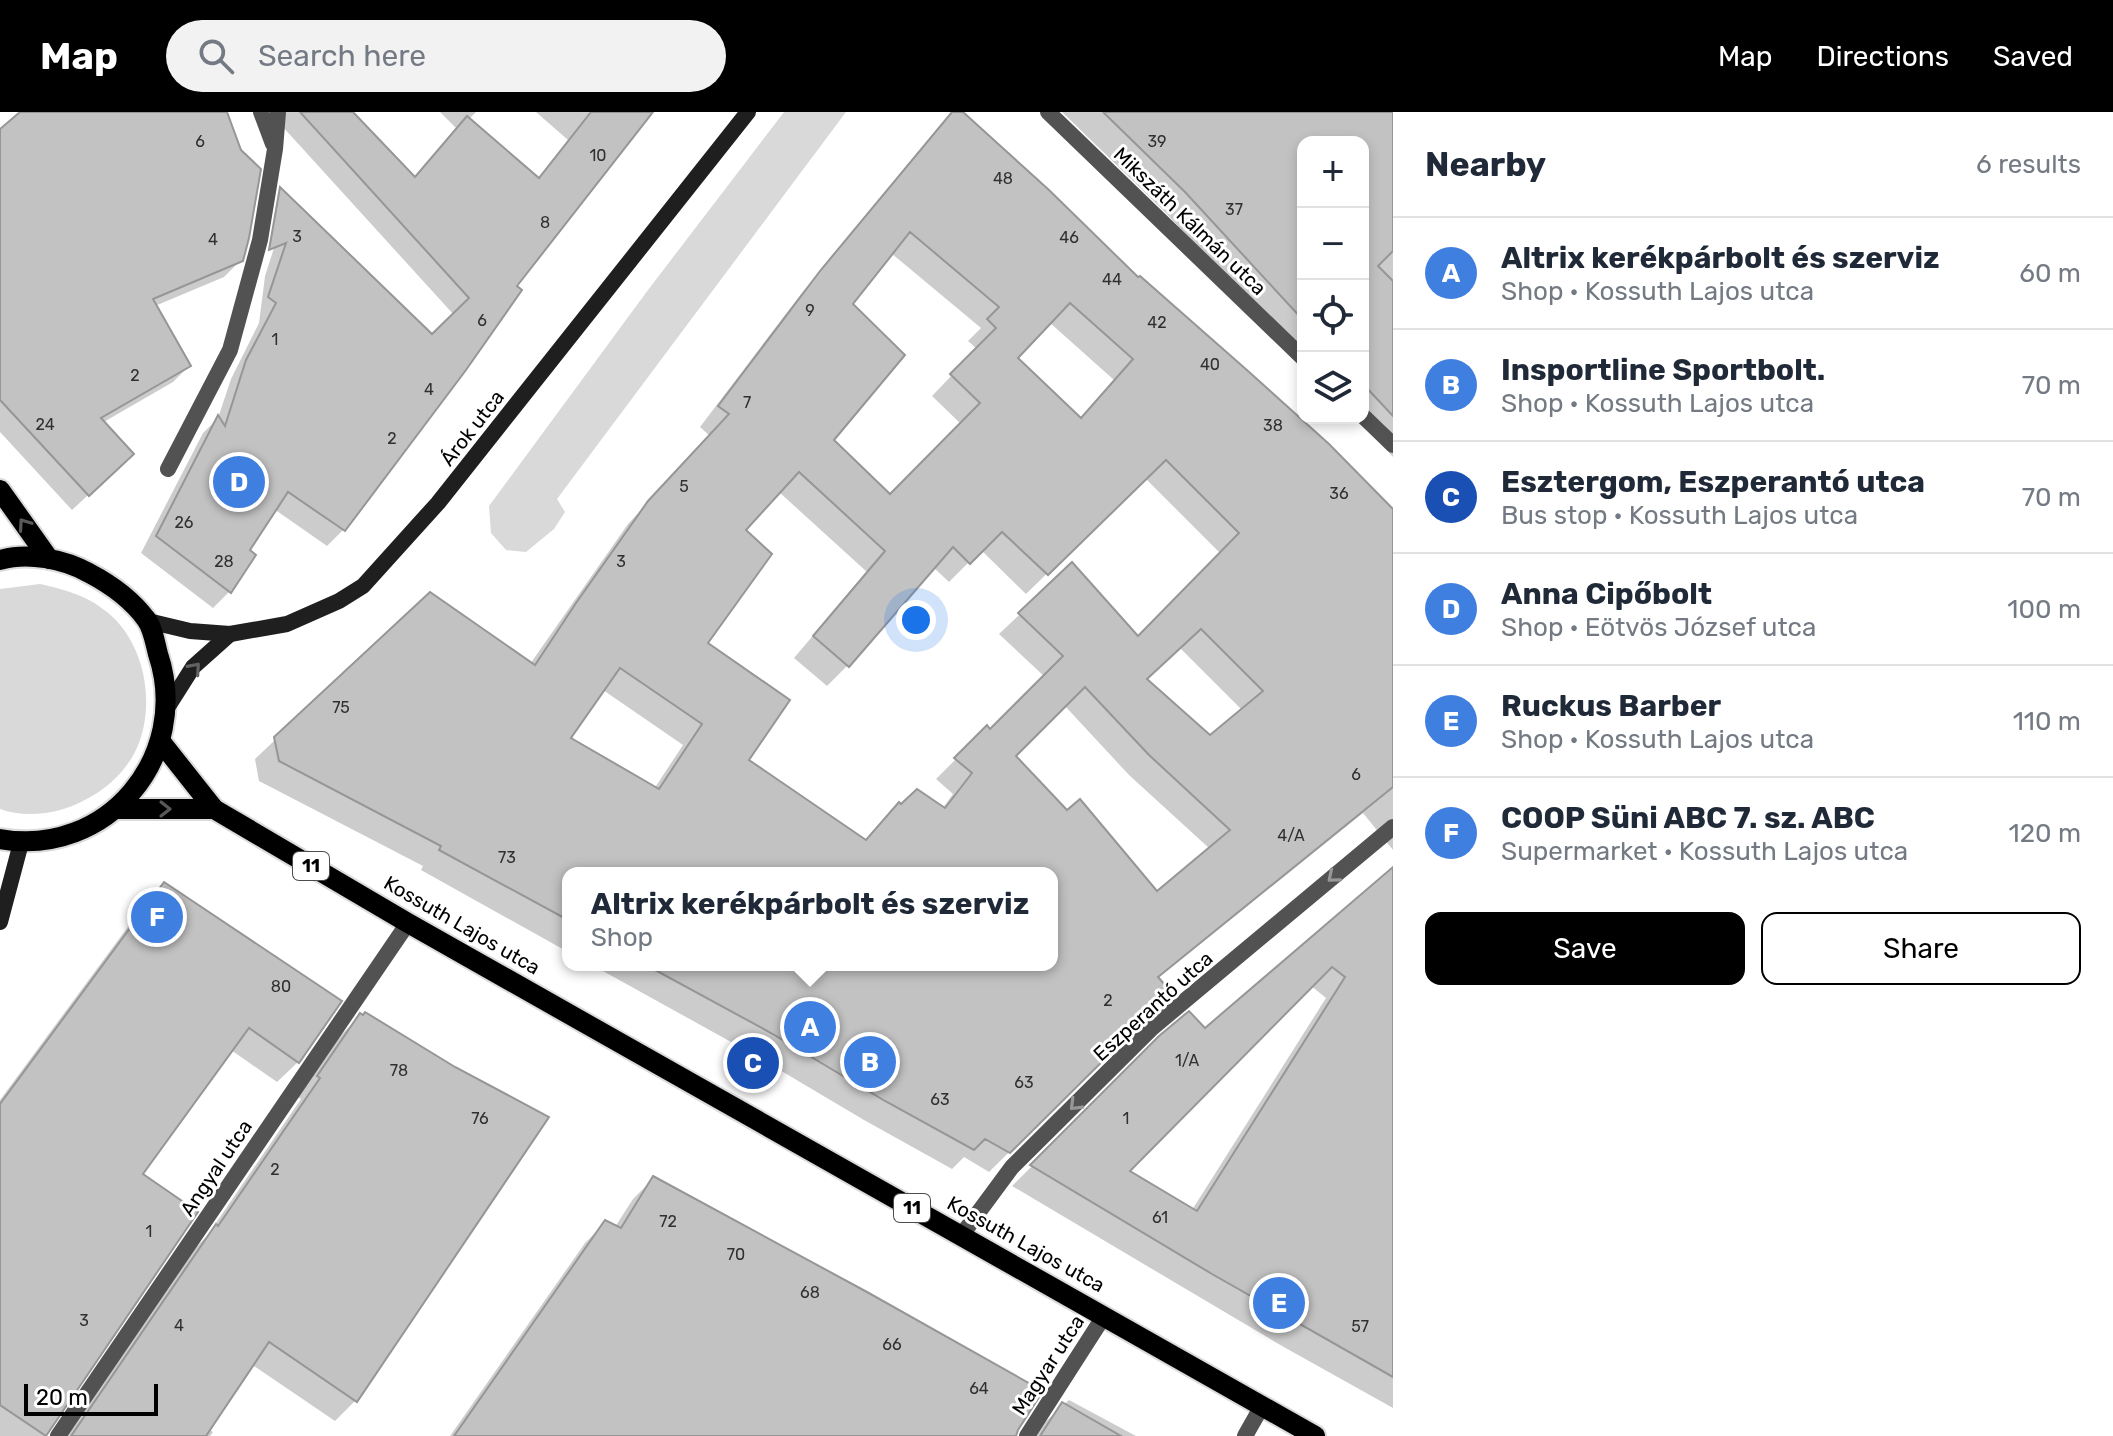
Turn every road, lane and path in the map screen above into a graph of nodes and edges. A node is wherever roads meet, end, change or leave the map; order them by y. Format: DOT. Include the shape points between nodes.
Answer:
graph roads {
  1 [pos="261,112"];
  2 [pos="278,112"];
  3 [pos="748,112"];
  4 [pos="1048,112"];
  5 [pos="275,149"];
  6 [pos="1297,352"];
  7 [pos="1369,422"];
  8 [pos="1393,445"];
  9 [pos="168,469"];
  10 [pos="0,490"];
  11 [pos="49,559"];
  12 [pos="0,560"];
  13 [pos="148,621"];
  14 [pos="230,634"];
  15 [pos="167,708"];
  16 [pos="161,742"];
  17 [pos="116,809"];
  18 [pos="214,809"];
  19 [pos="1393,827"];
  20 [pos="0,839"];
  21 [pos="21,843"];
  22 [pos="0,922"];
  23 [pos="408,923"];
  24 [pos="961,1236"];
  25 [pos="1104,1316"];
  26 [pos="1262,1406"];
  27 [pos="58,1436"];
  28 [pos="1027,1436"];
  29 [pos="1245,1436"];
  30 [pos="1315,1436"];
  1 -- 5 [label="street"];
  2 -- 5 [label="street"];
  3 -- 14 [label="main road, Árok utca" via="438,503 363,586 287,624"];
  4 -- 6 [label="street, Mikszáth Kálmán utca"];
  5 -- 9 [label="street" via="260,240 230,350"];
  7 -- 8 [label="street"];
  11 -- 10 [label="main road, one-way"];
  11 -- 12 [label="main road"];
  11 -- 13 [label="main road" via="109,584"];
  13 -- 14 [label="main road, Árok utca"];
  13 -- 15 [label="main road" via="163,670"];
  15 -- 14 [label="main road, one-way" via="193,667"];
  15 -- 16 [label="main road"];
  16 -- 17 [label="main road" via="143,778"];
  16 -- 18 [label="main road, 11"];
  17 -- 18 [label="main road, one-way"];
  17 -- 21 [label="main road" via="88,828"];
  18 -- 23 [label="main road, Kossuth Lajos utca / 11"];
  19 -- 24 [label="street, Eszperantó utca, one-way" via="1152,1028 1012,1167"];
  20 -- 21 [label="main road"];
  21 -- 22 [label="main road"];
  23 -- 24 [label="main road, Kossuth Lajos utca / 11"];
  23 -- 27 [label="street, Angyal utca"];
  24 -- 25 [label="main road, Kossuth Lajos utca / 11"];
  25 -- 26 [label="main road, Kossuth Lajos utca / 11"];
  25 -- 28 [label="street, Magyar utca"];
  26 -- 29 [label="street"];
  26 -- 30 [label="main road, Kossuth Lajos utca / 11"];
}
